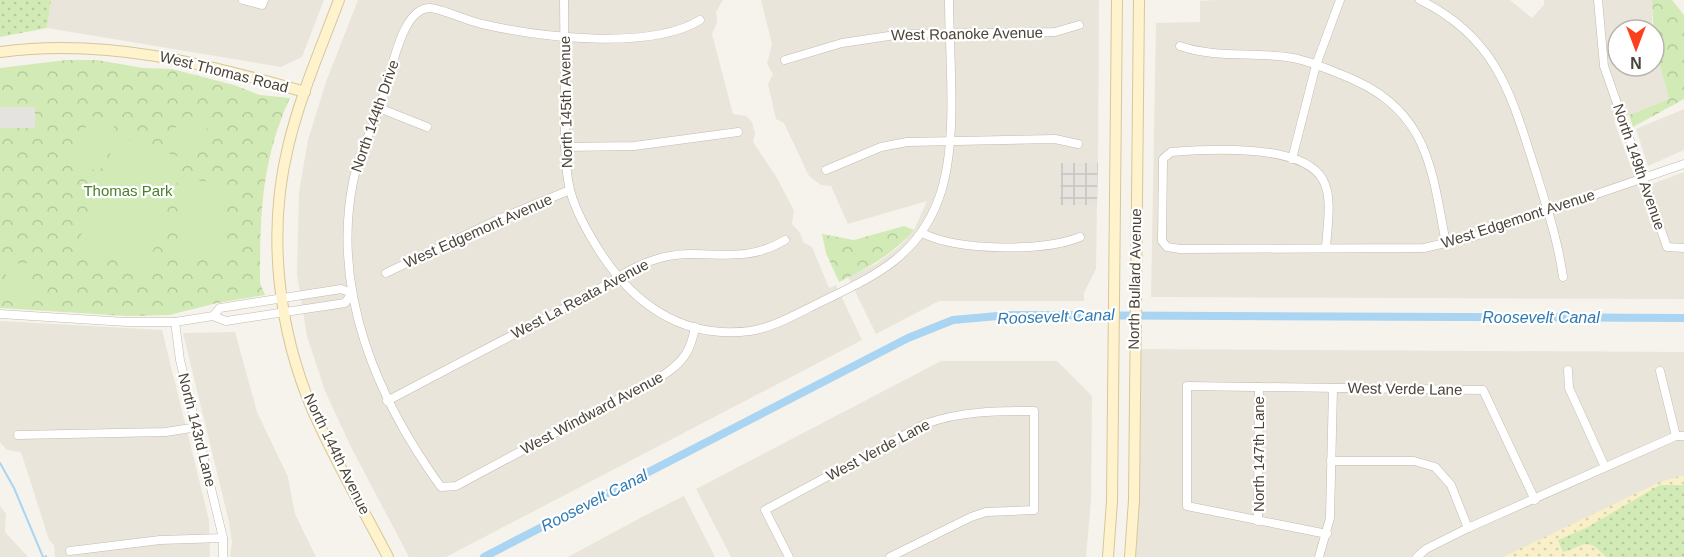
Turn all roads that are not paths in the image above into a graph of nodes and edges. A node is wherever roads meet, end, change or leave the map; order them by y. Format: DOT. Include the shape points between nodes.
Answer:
graph roads {
  1 [pos="243,0"];
  2 [pos="339,0"];
  3 [pos="564,0"];
  4 [pos="949,0"];
  5 [pos="1117,0"];
  6 [pos="1139,0"];
  7 [pos="1340,0"];
  8 [pos="1420,0"];
  9 [pos="1598,0"];
  10 [pos="263,2"];
  11 [pos="700,20"];
  12 [pos="1079,25"];
  13 [pos="949,32"];
  14 [pos="564,37"];
  15 [pos="1180,46"];
  16 [pos="0,52"];
  17 [pos="785,60"];
  18 [pos="1316,65"];
  19 [pos="305,92"];
  20 [pos="379,108"];
  21 [pos="427,127"];
  22 [pos="738,132"];
  23 [pos="950,139"];
  24 [pos="1078,144"];
  25 [pos="565,147"];
  26 [pos="1292,159"];
  27 [pos="1684,164"];
  28 [pos="826,170"];
  29 [pos="1642,177"];
  30 [pos="570,190"];
  31 [pos="1548,211"];
  32 [pos="922,233"];
  33 [pos="1080,237"];
  34 [pos="785,240"];
  35 [pos="1446,244"];
  36 [pos="1326,248"];
  37 [pos="1684,248"];
  38 [pos="386,273"];
  39 [pos="1563,277"];
  40 [pos="618,278"];
  41 [pos="352,293"];
  42 [pos="282,299"];
  43 [pos="284,311"];
  44 [pos="0,314"];
  45 [pos="213,316"];
  46 [pos="175,322"];
  47 [pos="695,327"];
  48 [pos="1568,370"];
  49 [pos="1660,371"];
  50 [pos="1259,387"];
  51 [pos="1333,388"];
  52 [pos="387,401"];
  53 [pos="197,427"];
  54 [pos="18,435"];
  55 [pos="1680,436"];
  56 [pos="1331,461"];
  57 [pos="1605,467"];
  58 [pos="446,488"];
  59 [pos="1535,500"];
  60 [pos="1258,521"];
  61 [pos="1468,528"];
  62 [pos="1327,534"];
  63 [pos="223,538"];
  64 [pos="70,551"];
  65 [pos="900,555"];
  66 [pos="223,557"];
  67 [pos="388,557"];
  68 [pos="789,557"];
  69 [pos="890,557"];
  70 [pos="1108,557"];
  71 [pos="1130,557"];
  72 [pos="1319,557"];
  73 [pos="1417,557"];
  1 -- 10 [label="street"];
  2 -- 19 [label="main road, North 144th Avenue"];
  3 -- 14 [label="street, North 145th Avenue"];
  4 -- 13 [label="street"];
  5 -- 70 [label="main road, North Bullard Avenue" via="1112,501"];
  6 -- 71 [label="main road, North Bullard Avenue" via="1134,500"];
  7 -- 18 [label="street"];
  8 -- 31 [label="street" via="1467,31 1498,69 1510,92"];
  9 -- 29 [label="street, North 149th Avenue" via="1604,66"];
  11 -- 14 [label="street" via="667,34"];
  12 -- 13 [label="street, West Roanoke Avenue" via="1055,32"];
  13 -- 17 [label="street, West Roanoke Avenue" via="861,40"];
  13 -- 23 [label="street"];
  14 -- 20 [label="street, North 144th Drive" via="513,31 429,8 418,12 411,18 396,52"];
  14 -- 25 [label="street, North 145th Avenue"];
  15 -- 18 [label="street" via="1202,53 1292,58"];
  16 -- 19 [label="main road, West Thomas Road" via="98,49 144,53 225,69"];
  18 -- 26 [label="street"];
  18 -- 35 [label="street" via="1377,91 1410,124 1423,144 1432,170"];
  19 -- 42 [label="main road, North 144th Avenue" via="287,149 279,200"];
  20 -- 21 [label="street"];
  20 -- 41 [label="street, North 144th Drive" via="352,183"];
  22 -- 25 [label="street" via="634,146"];
  23 -- 24 [label="street" via="1055,139"];
  23 -- 28 [label="street" via="881,147"];
  23 -- 32 [label="street" via="944,182"];
  25 -- 30 [label="street, North 145th Avenue"];
  26 -- 36 [label="street" via="1311,165 1324,180 1328,196"];
  26 -- 36 [label="street, West Edgemont Avenue" via="1241,150 1166,154 1161,164 1162,241 1167,247"];
  27 -- 29 [label="street, West Edgemont Avenue"];
  29 -- 31 [label="street, West Edgemont Avenue"];
  29 -- 37 [label="street, North 149th Avenue" via="1667,247"];
  30 -- 38 [label="street, West Edgemont Avenue"];
  30 -- 40 [label="street, North 145th Avenue" via="581,220"];
  31 -- 35 [label="street, West Edgemont Avenue"];
  31 -- 39 [label="street"];
  32 -- 33 [label="street" via="938,241 972,247 1062,245"];
  32 -- 47 [label="street" via="886,269 776,324 723,333"];
  34 -- 40 [label="street, West La Reata Avenue" via="746,256 676,255 657,259"];
  35 -- 36 [label="street, West Edgemont Avenue" via="1424,248"];
  40 -- 47 [label="street, North 145th Avenue" via="660,313"];
  40 -- 52 [label="street, West La Reata Avenue"];
  41 -- 42 [label="street" via="341,289"];
  41 -- 43 [label="street" via="345,303"];
  41 -- 52 [label="street, North 144th Drive"];
  42 -- 43 [label="main road, North 144th Avenue"];
  42 -- 45 [label="street" via="220,308"];
  43 -- 45 [label="street" via="226,321"];
  43 -- 67 [label="main road, North 144th Avenue" via="313,411"];
  44 -- 46 [label="street"];
  45 -- 46 [label="street"];
  46 -- 53 [label="street, North 143rd Lane"];
  47 -- 58 [label="street, West Windward Avenue" via="682,362 665,374"];
  48 -- 57 [label="street" via="1569,388"];
  49 -- 55 [label="street"];
  50 -- 51 [label="street, West Verde Lane"];
  50 -- 60 [label="street, North 147th Lane"];
  50 -- 60 [label="street, West Verde Lane" via="1187,386 1188,506"];
  51 -- 56 [label="street"];
  51 -- 59 [label="street, West Verde Lane" via="1483,390"];
  52 -- 58 [label="street, North 144th Drive" via="421,459 441,487"];
  53 -- 54 [label="street" via="166,432"];
  53 -- 63 [label="street, North 143rd Lane"];
  55 -- 57 [label="street"];
  56 -- 61 [label="street" via="1414,461 1435,467 1451,485"];
  56 -- 62 [label="street"];
  57 -- 59 [label="street"];
  59 -- 61 [label="street"];
  60 -- 62 [label="street"];
  61 -- 73 [label="street"];
  62 -- 72 [label="street"];
  63 -- 64 [label="street" via="160,540"];
  63 -- 66 [label="street, North 143rd Lane"];
  65 -- 68 [label="street, West Verde Lane" via="970,517 986,512 1034,510 1034,411 967,413 934,421 765,510"];
  65 -- 69 [label="street"];
}
